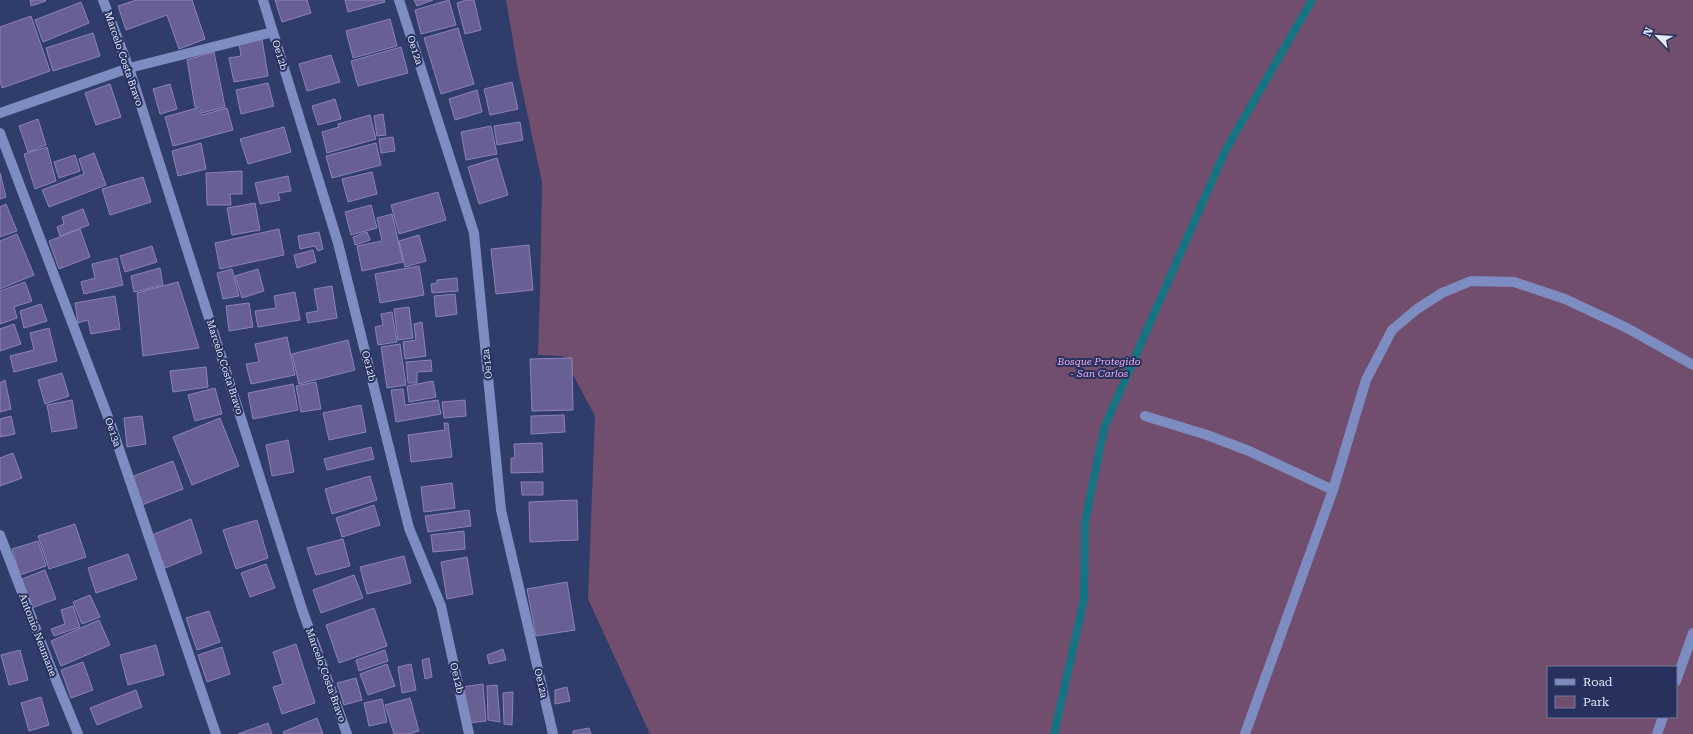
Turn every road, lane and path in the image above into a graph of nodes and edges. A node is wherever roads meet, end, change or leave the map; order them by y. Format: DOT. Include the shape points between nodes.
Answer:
graph roads {
  1 [pos="103,0"];
  2 [pos="263,0"];
  3 [pos="399,0"];
  4 [pos="273,32"];
  5 [pos="129,68"];
  6 [pos="0,113"];
  7 [pos="0,133"];
  8 [pos="1693,365"];
  9 [pos="1146,416"];
  10 [pos="1333,490"];
  11 [pos="0,535"];
  12 [pos="1693,633"];
  13 [pos="1677,678"];
  14 [pos="1663,718"];
  15 [pos="78,734"];
  16 [pos="216,734"];
  17 [pos="347,734"];
  18 [pos="469,734"];
  19 [pos="553,734"];
  20 [pos="1245,734"];
  21 [pos="1657,734"];
  1 -- 5 [label="street, Marcelo Costa Bravo"];
  2 -- 4 [label="street, Oe12b"];
  3 -- 19 [label="street, Oe12a" via="474,233 501,510"];
  4 -- 5 [label="street"];
  4 -- 18 [label="street, Oe12b" via="338,243 409,528 441,606"];
  5 -- 6 [label="street"];
  5 -- 17 [label="street, Marcelo Costa Bravo" via="303,612"];
  7 -- 16 [label="street, Oe13a" via="111,426"];
  8 -- 10 [label="street" via="1627,328 1564,299 1514,282 1472,282 1442,293 1417,309 1392,330 1366,380"];
  9 -- 10 [label="street" via="1242,448"];
  10 -- 20 [label="street"];
  11 -- 15 [label="street, Antonio Neumane"];
  12 -- 13 [label="street"];
  14 -- 21 [label="street"];
}
